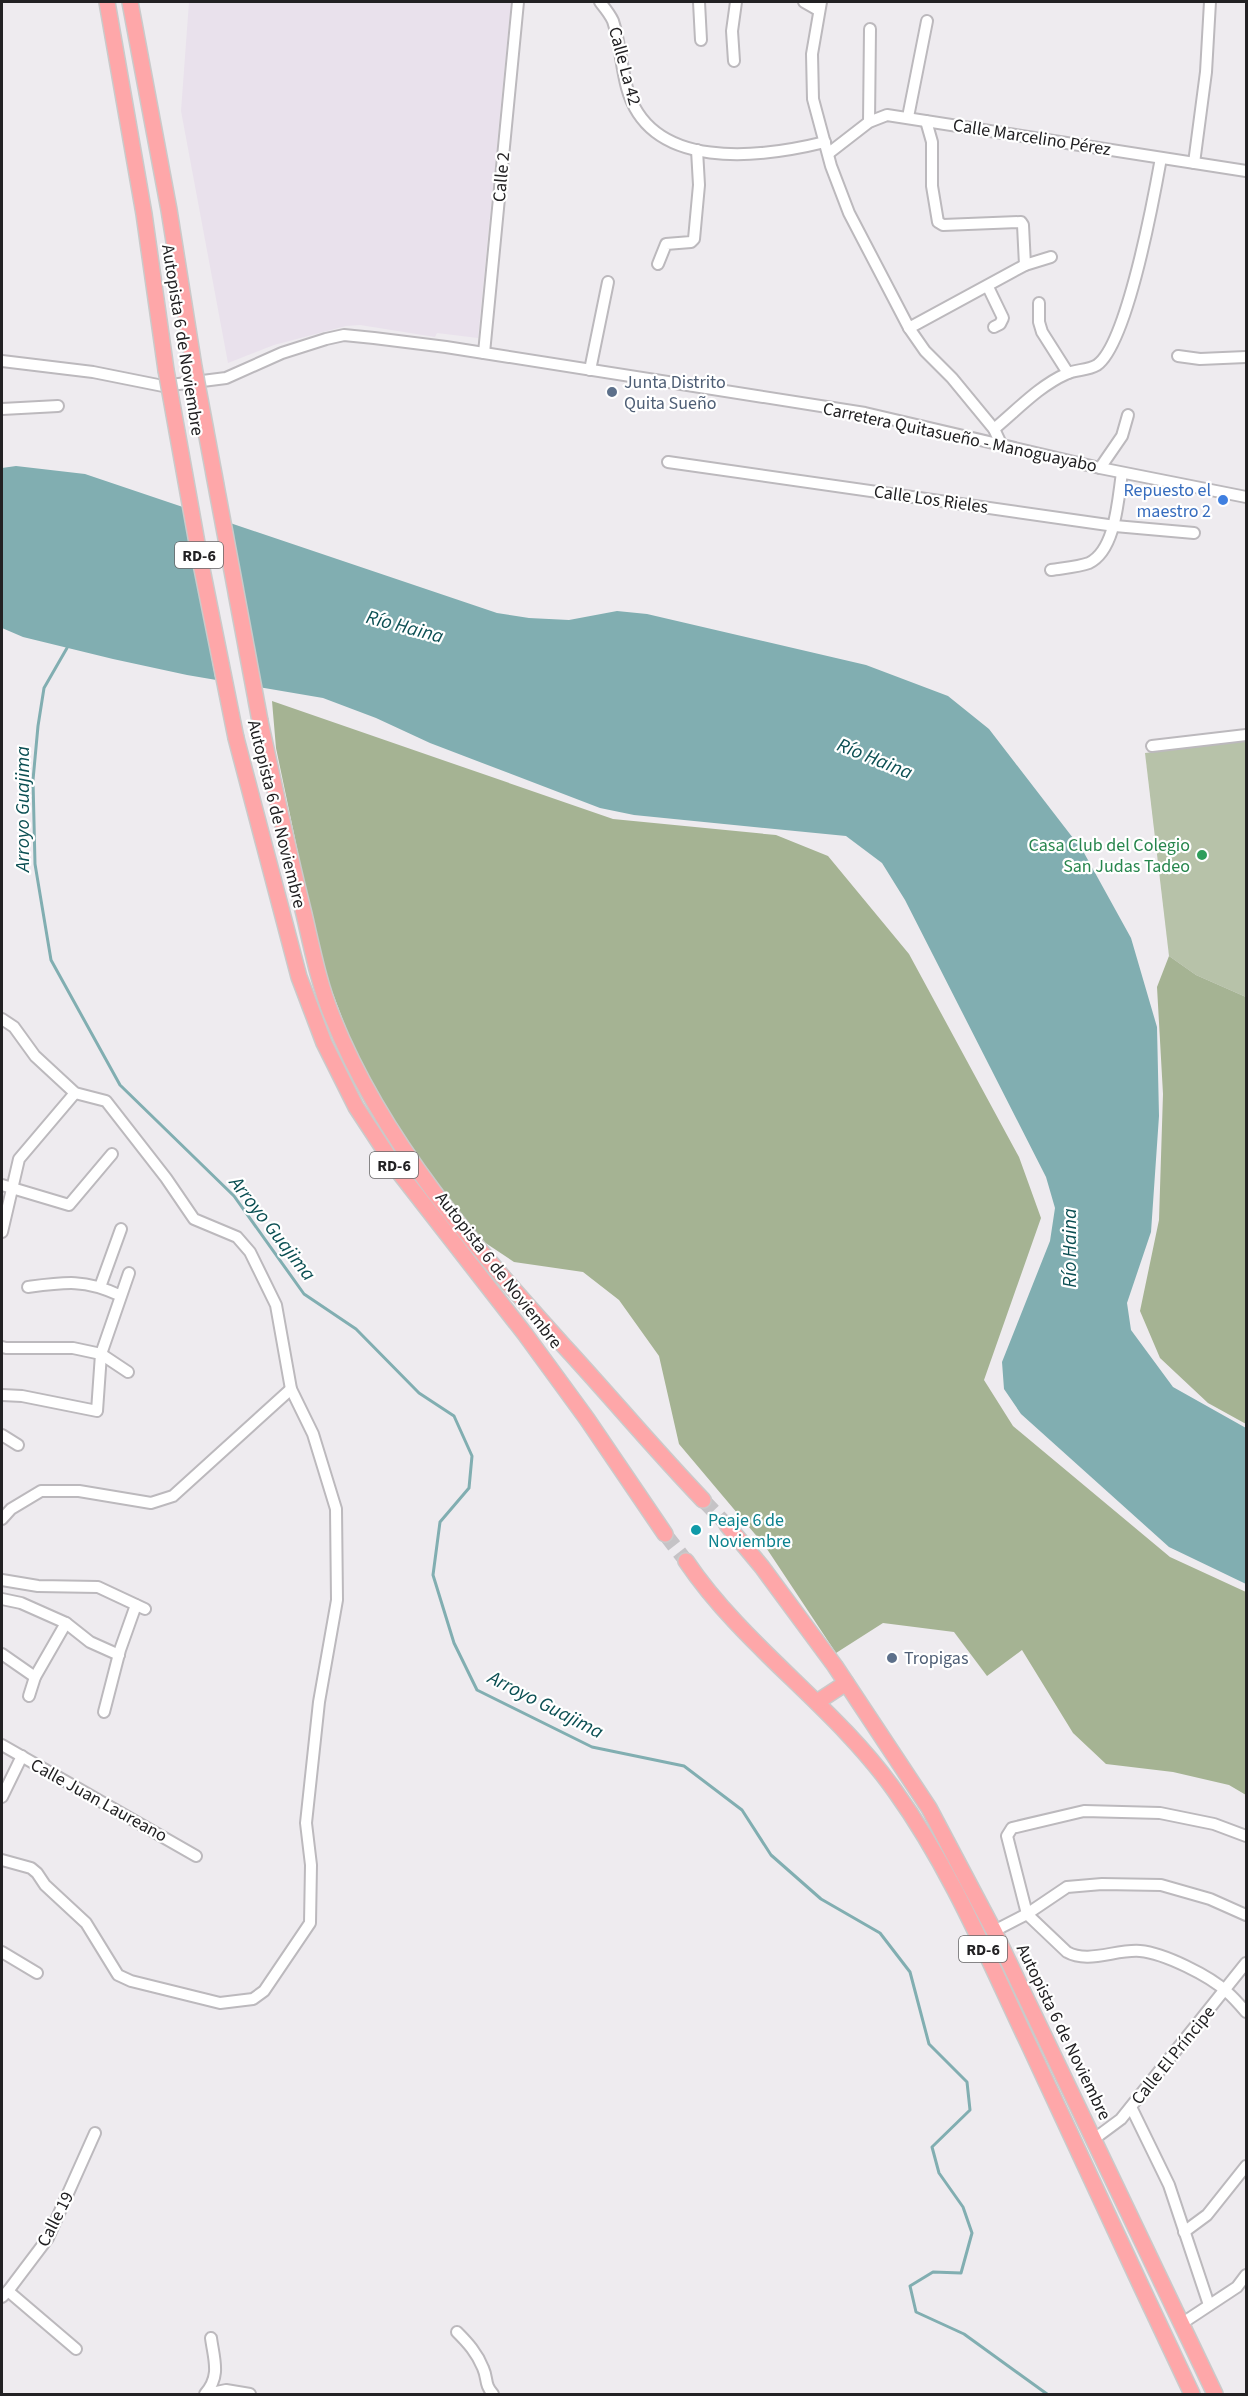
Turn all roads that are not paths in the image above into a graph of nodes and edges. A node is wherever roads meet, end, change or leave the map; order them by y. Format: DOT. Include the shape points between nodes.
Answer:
graph roads {
  1 [pos="107,2"];
  2 [pos="130,2"];
  3 [pos="518,2"];
  4 [pos="600,2"];
  5 [pos="699,2"];
  6 [pos="736,2"];
  7 [pos="804,2"];
  8 [pos="1210,2"];
  9 [pos="819,6"];
  10 [pos="927,21"];
  11 [pos="870,29"];
  12 [pos="701,40"];
  13 [pos="734,61"];
  14 [pos="908,117"];
  15 [pos="926,121"];
  16 [pos="869,122"];
  17 [pos="827,147"];
  18 [pos="697,150"];
  19 [pos="1161,158"];
  20 [pos="1194,163"];
  21 [pos="1246,171"];
  22 [pos="1051,257"];
  23 [pos="658,264"];
  24 [pos="1025,265"];
  25 [pos="608,282"];
  26 [pos="988,287"];
  27 [pos="1039,303"];
  28 [pos="994,327"];
  29 [pos="909,328"];
  30 [pos="484,353"];
  31 [pos="1178,356"];
  32 [pos="1246,357"];
  33 [pos="2,361"];
  34 [pos="590,370"];
  35 [pos="1068,373"];
  36 [pos="58,406"];
  37 [pos="2,408"];
  38 [pos="1128,415"];
  39 [pos="994,429"];
  40 [pos="1002,446"];
  41 [pos="668,462"];
  42 [pos="1100,468"];
  43 [pos="1122,473"];
  44 [pos="1246,497"];
  45 [pos="1115,526"];
  46 [pos="1194,533"];
  47 [pos="1052,570"];
  48 [pos="1246,735"];
  49 [pos="1152,746"];
  50 [pos="2,1019"];
  51 [pos="75,1093"];
  52 [pos="112,1154"];
  53 [pos="2,1185"];
  54 [pos="14,1188"];
  55 [pos="121,1229"];
  56 [pos="2,1232"];
  57 [pos="129,1273"];
  58 [pos="28,1287"];
  59 [pos="100,1287"];
  60 [pos="119,1295"];
  61 [pos="2,1347"];
  62 [pos="101,1354"];
  63 [pos="128,1372"];
  64 [pos="291,1389"];
  65 [pos="2,1395"];
  66 [pos="2,1435"];
  67 [pos="18,1445"];
  68 [pos="703,1500"];
  69 [pos="2,1519"];
  70 [pos="727,1525"];
  71 [pos="665,1534"];
  72 [pos="686,1561"];
  73 [pos="2,1580"];
  74 [pos="2,1599"];
  75 [pos="66,1623"];
  76 [pos="2,1654"];
  77 [pos="119,1655"];
  78 [pos="35,1677"];
  79 [pos="846,1683"];
  80 [pos="28,1696"];
  81 [pos="818,1702"];
  82 [pos="104,1712"];
  83 [pos="2,1745"];
  84 [pos="22,1756"];
  85 [pos="2,1797"];
  86 [pos="1246,1836"];
  87 [pos="196,1856"];
  88 [pos="2,1860"];
  89 [pos="1027,1914"];
  90 [pos="1246,1915"];
  91 [pos="994,1931"];
  92 [pos="2,1953"];
  93 [pos="1246,1964"];
  94 [pos="37,1973"];
  95 [pos="1226,1990"];
  96 [pos="1246,2012"];
  97 [pos="1131,2107"];
  98 [pos="95,2133"];
  99 [pos="1094,2139"];
  100 [pos="1246,2166"];
  101 [pos="1184,2232"];
  102 [pos="1246,2275"];
  103 [pos="1237,2287"];
  104 [pos="5,2294"];
  105 [pos="1246,2295"];
  106 [pos="1209,2305"];
  107 [pos="1181,2324"];
  108 [pos="458,2332"];
  109 [pos="211,2338"];
  110 [pos="76,2349"];
  111 [pos="206,2394"];
  112 [pos="250,2394"];
  113 [pos="493,2394"];
  114 [pos="1192,2394"];
  115 [pos="1215,2394"];
  1 -- 71 [label="highway, Autopista 6 de Noviembre / RD-6, bridge" via="198,554 236,738 299,977 324,1043 356,1107 398,1171 525,1334"];
  2 -- 68 [label="highway, Autopista 6 de Noviembre / RD-6, bridge" via="260,721 291,865 328,1004 380,1112 447,1210 502,1277"];
  3 -- 30 [label="street, Calle 2"];
  4 -- 18 [label="street, Calle La 42" via="612,20 627,89 637,115 665,139"];
  5 -- 12 [label="street"];
  6 -- 13 [label="street" via="732,31"];
  7 -- 9 [label="street"];
  8 -- 20 [label="street"];
  9 -- 17 [label="street" via="813,99"];
  10 -- 14 [label="street"];
  11 -- 16 [label="street"];
  14 -- 15 [label="street, Calle Marcelino Pérez"];
  14 -- 16 [label="street, Calle Marcelino Pérez" via="887,115"];
  15 -- 19 [label="street, Calle Marcelino Pérez"];
  15 -- 24 [label="street" via="932,142 932,186 938,222 1021,222"];
  16 -- 17 [label="street, Calle Marcelino Pérez"];
  17 -- 18 [label="street, Calle La 42" via="748,154"];
  17 -- 29 [label="street" via="849,213"];
  18 -- 23 [label="street" via="699,185 694,239 666,244"];
  19 -- 20 [label="street, Calle Marcelino Pérez"];
  19 -- 35 [label="street" via="1132,292 1120,324 1099,364"];
  20 -- 21 [label="street, Calle Marcelino Pérez"];
  22 -- 24 [label="street"];
  24 -- 26 [label="street"];
  25 -- 34 [label="street"];
  26 -- 28 [label="street" via="1003,318"];
  26 -- 29 [label="street"];
  27 -- 35 [label="street" via="1042,332"];
  29 -- 39 [label="street"];
  30 -- 33 [label="street, Carretera Quitasueño - Manoguayabo" via="344,335 282,353 226,378 163,386 93,372"];
  30 -- 34 [label="street, Carretera Quitasueño - Manoguayabo"];
  31 -- 32 [label="street"];
  34 -- 40 [label="street, Carretera Quitasueño - Manoguayabo" via="865,413"];
  35 -- 39 [label="street"];
  36 -- 37 [label="street"];
  38 -- 42 [label="street" via="1122,436"];
  39 -- 40 [label="street"];
  40 -- 42 [label="street, Carretera Quitasueño - Manoguayabo"];
  41 -- 45 [label="street, Calle Los Rieles"];
  42 -- 43 [label="street, Carretera Quitasueño - Manoguayabo"];
  43 -- 44 [label="street, Carretera Quitasueño - Manoguayabo"];
  43 -- 45 [label="street"];
  45 -- 46 [label="street, Calle Los Rieles"];
  45 -- 47 [label="street" via="1090,562"];
  48 -- 49 [label="street"];
  50 -- 51 [label="street"];
  51 -- 54 [label="street" via="20,1159"];
  51 -- 64 [label="street" via="106,1101 194,1219 237,1238 250,1252 276,1305"];
  52 -- 54 [label="street" via="69,1205"];
  53 -- 54 [label="street"];
  54 -- 56 [label="street"];
  55 -- 59 [label="street"];
  57 -- 60 [label="street"];
  58 -- 59 [label="street" via="68,1281"];
  59 -- 60 [label="street"];
  60 -- 62 [label="street"];
  61 -- 62 [label="street" via="73,1348"];
  62 -- 63 [label="street"];
  62 -- 65 [label="street" via="97,1411"];
  64 -- 69 [label="street" via="173,1496 151,1503 79,1491 41,1491"];
  64 -- 88 [label="street" via="313,1434 336,1509 337,1600 319,1702 306,1823 311,1865 310,1923 264,1991 253,1999 220,2002 162,1990 118,1975 86,1923 45,1885 38,1873"];
  66 -- 67 [label="street"];
  70 -- 79 [label="highway, Autopista 6 de Noviembre / RD-6"];
  72 -- 81 [label="highway, Autopista 6 de Noviembre / RD-6" via="728,1613"];
  73 -- 77 [label="street" via="38,1586 98,1587 140,1607"];
  74 -- 75 [label="street"];
  75 -- 77 [label="street" via="90,1642"];
  75 -- 78 [label="street"];
  76 -- 78 [label="street"];
  77 -- 82 [label="street"];
  78 -- 80 [label="street"];
  79 -- 81 [label="highway"];
  79 -- 91 [label="highway, Autopista 6 de Noviembre / RD-6" via="929,1808"];
  81 -- 114 [label="highway, Autopista 6 de Noviembre / RD-6" via="895,1791 938,1860 969,1918"];
  83 -- 84 [label="street, Calle Juan Laureano"];
  84 -- 85 [label="street"];
  84 -- 87 [label="street, Calle Juan Laureano"];
  86 -- 89 [label="street" via="1214,1824 1160,1813 1084,1811 1012,1828 1007,1836"];
  89 -- 90 [label="street" via="1068,1887 1137,1883 1189,1892"];
  89 -- 91 [label="street"];
  89 -- 95 [label="street" via="1074,1956 1140,1951 1179,1962"];
  91 -- 99 [label="highway, Autopista 6 de Noviembre / RD-6"];
  92 -- 94 [label="street"];
  93 -- 95 [label="street, Calle El Príncipe"];
  95 -- 96 [label="street"];
  95 -- 97 [label="street, Calle El Príncipe"];
  97 -- 99 [label="street, Calle El Príncipe"];
  97 -- 101 [label="street" via="1169,2185"];
  98 -- 104 [label="street, Calle 19" via="48,2238"];
  99 -- 107 [label="highway, Autopista 6 de Noviembre / RD-6"];
  100 -- 101 [label="street" via="1207,2216"];
  101 -- 106 [label="street"];
  102 -- 103 [label="street"];
  103 -- 105 [label="street"];
  103 -- 106 [label="street"];
  104 -- 110 [label="street"];
  106 -- 107 [label="street"];
  107 -- 115 [label="highway, Autopista 6 de Noviembre / RD-6"];
  108 -- 113 [label="street" via="474,2349 484,2370 486,2386"];
  109 -- 111 [label="street" via="216,2376"];
  111 -- 112 [label="street" via="226,2390"];
}
